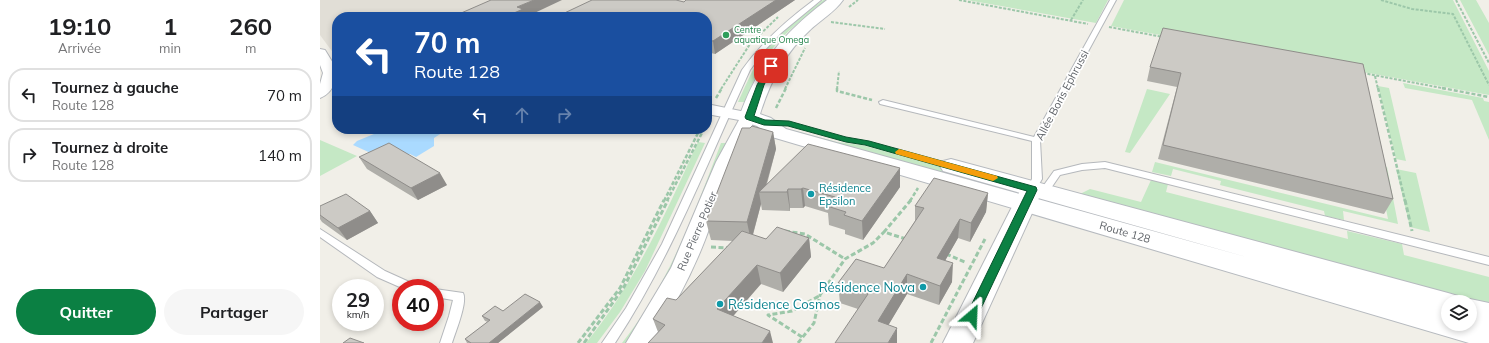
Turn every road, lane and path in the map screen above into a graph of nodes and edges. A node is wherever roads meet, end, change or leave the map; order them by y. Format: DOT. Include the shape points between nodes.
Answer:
graph roads {
  1 [pos="818,0"];
  2 [pos="858,0"];
  3 [pos="959,0"];
  4 [pos="1084,0"];
  5 [pos="1113,0"];
  6 [pos="1381,0"];
  7 [pos="1456,0"];
  8 [pos="841,4"];
  9 [pos="835,18"];
  10 [pos="1071,20"];
  11 [pos="1100,26"];
  12 [pos="885,28"];
  13 [pos="1169,38"];
  14 [pos="806,46"];
  15 [pos="320,53"];
  16 [pos="1489,63"];
  17 [pos="839,71"];
  18 [pos="1360,73"];
  19 [pos="1375,76"];
  20 [pos="1489,86"];
  21 [pos="320,93"];
  22 [pos="1489,97"];
  23 [pos="882,102"];
  24 [pos="712,110"];
  25 [pos="726,114"];
  26 [pos="763,116"];
  27 [pos="697,134"];
  28 [pos="701,134"];
  29 [pos="1036,140"];
  30 [pos="918,188"];
  31 [pos="1034,195"];
  32 [pos="320,232"];
  33 [pos="782,232"];
  34 [pos="884,232"];
  35 [pos="988,234"];
  36 [pos="909,240"];
  37 [pos="1415,242"];
  38 [pos="705,247"];
  39 [pos="735,248"];
  40 [pos="944,253"];
  41 [pos="845,259"];
  42 [pos="1489,261"];
  43 [pos="965,262"];
  44 [pos="393,279"];
  45 [pos="444,294"];
  46 [pos="820,296"];
  47 [pos="1441,302"];
  48 [pos="1477,311"];
  49 [pos="1489,314"];
  50 [pos="1415,315"];
  51 [pos="1441,317"];
  52 [pos="1477,321"];
  53 [pos="1489,324"];
  54 [pos="1489,336"];
  55 [pos="802,337"];
  56 [pos="446,343"];
  57 [pos="578,343"];
  58 [pos="584,343"];
  59 [pos="608,343"];
  60 [pos="638,343"];
  61 [pos="798,343"];
  62 [pos="931,343"];
  63 [pos="958,343"];
  1 -- 25 [label="lane" via="792,18 760,48 746,70"];
  2 -- 8 [label="path"];
  3 -- 10 [label="path"];
  4 -- 10 [label="path"];
  5 -- 11 [label="lane, Allée Boris Ephrussi"];
  6 -- 20 [label="path" via="1412,10 1453,14"];
  7 -- 16 [label="path"];
  8 -- 26 [label="main road" via="796,33 783,48 761,85"];
  9 -- 12 [label="path" via="829,22"];
  10 -- 11 [label="path"];
  11 -- 13 [label="path"];
  11 -- 29 [label="lane, Allée Boris Ephrussi"];
  14 -- 26 [label="path"];
  15 -- 21 [label="street" via="330,68 330,78"];
  17 -- 23 [label="path" via="838,90"];
  18 -- 19 [label="path"];
  19 -- 22 [label="path"];
  19 -- 37 [label="path"];
  23 -- 29 [label="lane"];
  24 -- 25 [label="street"];
  25 -- 26 [label="street"];
  25 -- 59 [label="lane" via="654,272 630,313"];
  26 -- 31 [label="main road, Route 128" via="779,133"];
  26 -- 60 [label="street, Rue Pierre Potier" via="733,143 694,243 660,311"];
  27 -- 57 [label="path" via="620,288"];
  28 -- 58 [label="path" via="624,287"];
  29 -- 31 [label="lane, Allée Boris Ephrussi" via="1037,179"];
  30 -- 34 [label="path" via="913,198"];
  31 -- 37 [label="lane" via="1057,173 1105,165"];
  31 -- 47 [label="main road, Route 128"];
  31 -- 50 [label="main road, Route 128"];
  31 -- 63 [label="main road"];
  32 -- 44 [label="lane"];
  33 -- 41 [label="path" via="805,234"];
  34 -- 36 [label="path"];
  34 -- 41 [label="path" via="873,243"];
  35 -- 62 [label="path"];
  37 -- 42 [label="lane"];
  38 -- 39 [label="path"];
  40 -- 43 [label="path"];
  41 -- 46 [label="path"];
  45 -- 56 [label="lane" via="459,296"];
  46 -- 55 [label="path" via="814,323"];
  46 -- 55 [label="path" via="792,311 768,315"];
  48 -- 49 [label="main road"];
  50 -- 51 [label="lane"];
  50 -- 54 [label="main road, Route 128"];
  52 -- 53 [label="lane"];
  55 -- 61 [label="path"];
}
